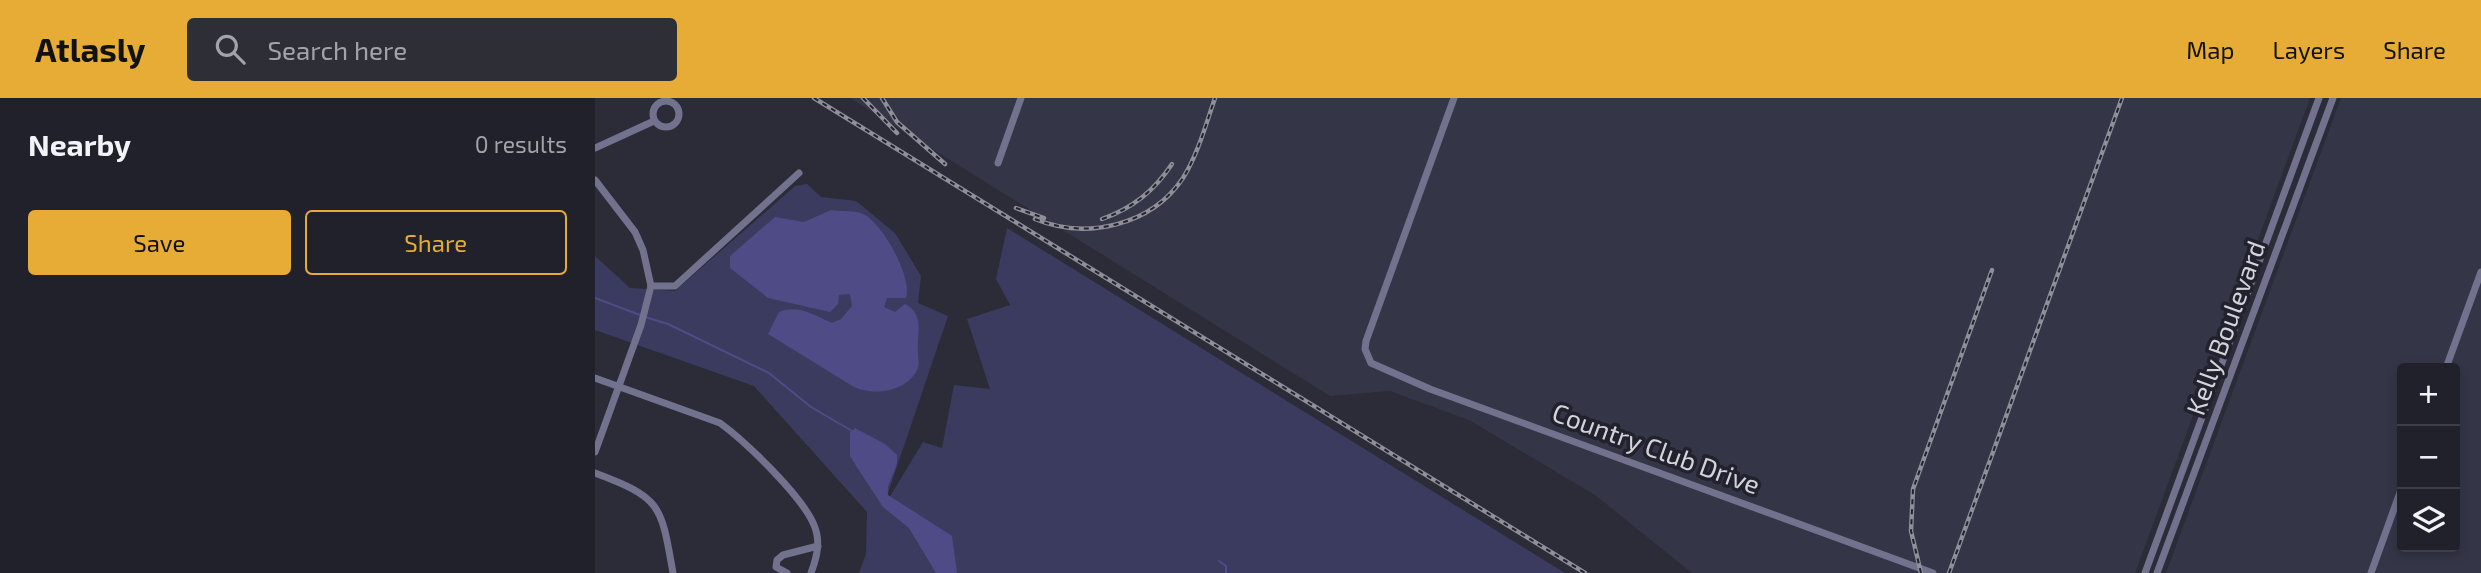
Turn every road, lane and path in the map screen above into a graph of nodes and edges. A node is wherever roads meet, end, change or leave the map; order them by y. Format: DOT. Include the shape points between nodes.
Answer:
graph roads {
  1 [pos="1021,98"];
  2 [pos="1454,98"];
  3 [pos="2333,98"];
  4 [pos="2317,102"];
  5 [pos="2329,110"];
  6 [pos="654,121"];
  7 [pos="595,148"];
  8 [pos="998,163"];
  9 [pos="799,173"];
  10 [pos="595,180"];
  11 [pos="2279,205"];
  12 [pos="2292,210"];
  13 [pos="2481,272"];
  14 [pos="651,286"];
  15 [pos="2222,359"];
  16 [pos="2448,363"];
  17 [pos="2235,364"];
  18 [pos="595,378"];
  19 [pos="620,387"];
  20 [pos="595,452"];
  21 [pos="595,472"];
  22 [pos="2401,489"];
  23 [pos="2164,521"];
  24 [pos="2175,525"];
  25 [pos="818,546"];
  26 [pos="673,573"];
  27 [pos="787,573"];
  28 [pos="811,573"];
  29 [pos="1933,573"];
  30 [pos="2145,573"];
  31 [pos="2157,573"];
  32 [pos="2371,573"];
  1 -- 8 [label="street"];
  2 -- 29 [label="street, Country Club Drive" via="1366,341 1368,358 1387,372 1430,389"];
  3 -- 5 [label="street, Kelly Boulevard"];
  4 -- 5 [label="street"];
  4 -- 11 [label="street, Kelly Boulevard"];
  5 -- 12 [label="street, Kelly Boulevard"];
  6 -- 7 [label="street"];
  9 -- 14 [label="street" via="675,286"];
  10 -- 14 [label="street" via="635,232"];
  11 -- 12 [label="street"];
  11 -- 15 [label="street, Kelly Boulevard"];
  12 -- 17 [label="street, Kelly Boulevard"];
  13 -- 16 [label="street"];
  14 -- 19 [label="street"];
  15 -- 17 [label="street"];
  15 -- 23 [label="street, Kelly Boulevard"];
  17 -- 24 [label="street, Kelly Boulevard"];
  18 -- 19 [label="street"];
  19 -- 20 [label="street"];
  19 -- 25 [label="street" via="720,423 737,435 805,509 815,526"];
  21 -- 26 [label="street" via="629,486 655,505 662,515"];
  22 -- 32 [label="street"];
  23 -- 24 [label="street"];
  23 -- 30 [label="street, Kelly Boulevard"];
  24 -- 31 [label="street, Kelly Boulevard"];
  25 -- 27 [label="street" via="777,560 776,567"];
  25 -- 28 [label="street"];
}
